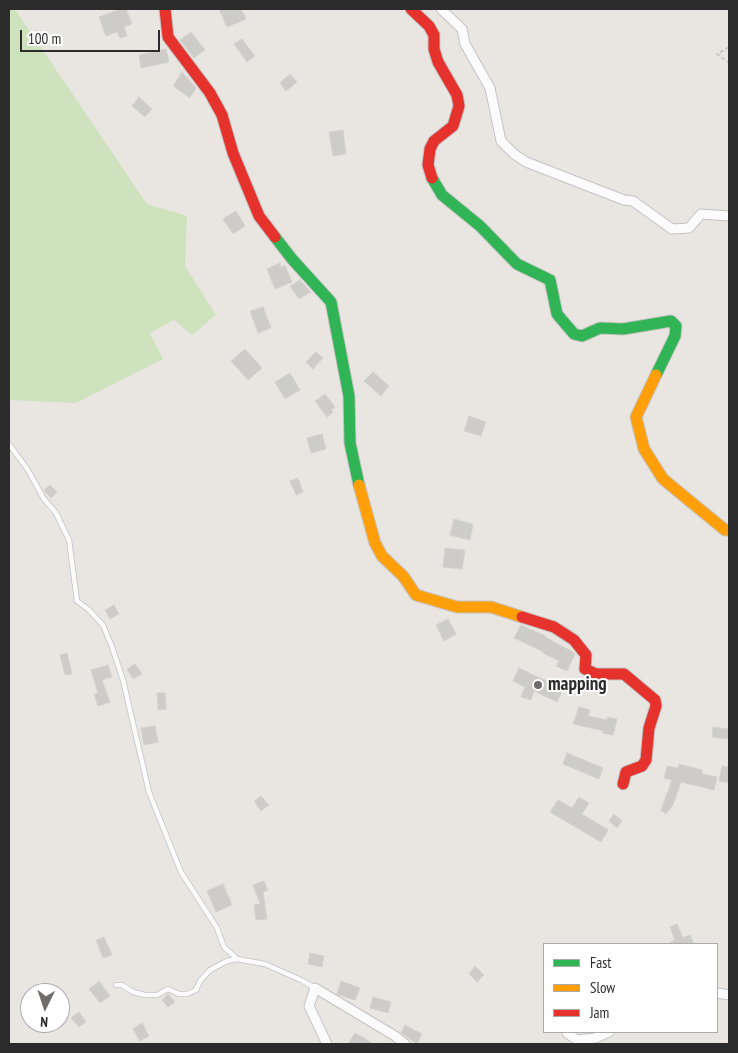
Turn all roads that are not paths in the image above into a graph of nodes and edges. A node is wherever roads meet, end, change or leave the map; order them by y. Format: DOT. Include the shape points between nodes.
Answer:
graph roads {
  1 [pos="164,9"];
  2 [pos="411,9"];
  3 [pos="441,9"];
  4 [pos="729,216"];
  5 [pos="9,444"];
  6 [pos="729,530"];
  7 [pos="623,784"];
  8 [pos="237,959"];
  9 [pos="116,985"];
  10 [pos="315,988"];
  11 [pos="567,1033"];
  12 [pos="607,1033"];
  13 [pos="327,1044"];
  14 [pos="405,1044"];
  1 -- 7 [label="street" via="168,37 210,93 222,115 233,153 259,216 331,302 349,396 350,443 374,543 416,595 457,607 491,607 554,627 574,640 586,655 586,669 596,674 624,674 655,700 646,760 642,766 626,772"];
  2 -- 6 [label="street" via="434,35 438,62 457,95 459,106 453,126 434,141 430,149 428,165 434,183 442,195 480,226 517,264 550,280 557,314 574,334 582,336 600,328 623,329 671,321 676,326 675,336 636,417 644,449 663,479"];
  3 -- 4 [label="street" via="462,29 465,44 490,88 501,141 514,154 526,162 633,201 672,229 689,228 701,214"];
  5 -- 8 [label="lane" via="56,513 69,540 77,601 102,625 112,647 149,792 181,872 217,928 224,947"];
  8 -- 9 [label="lane" via="210,970 196,990 187,994 168,989 157,995 145,995"];
  8 -- 10 [label="lane" via="265,964"];
  10 -- 13 [label="street" via="309,1006"];
  10 -- 14 [label="street"];
  11 -- 12 [label="street" via="577,1040"];
}
